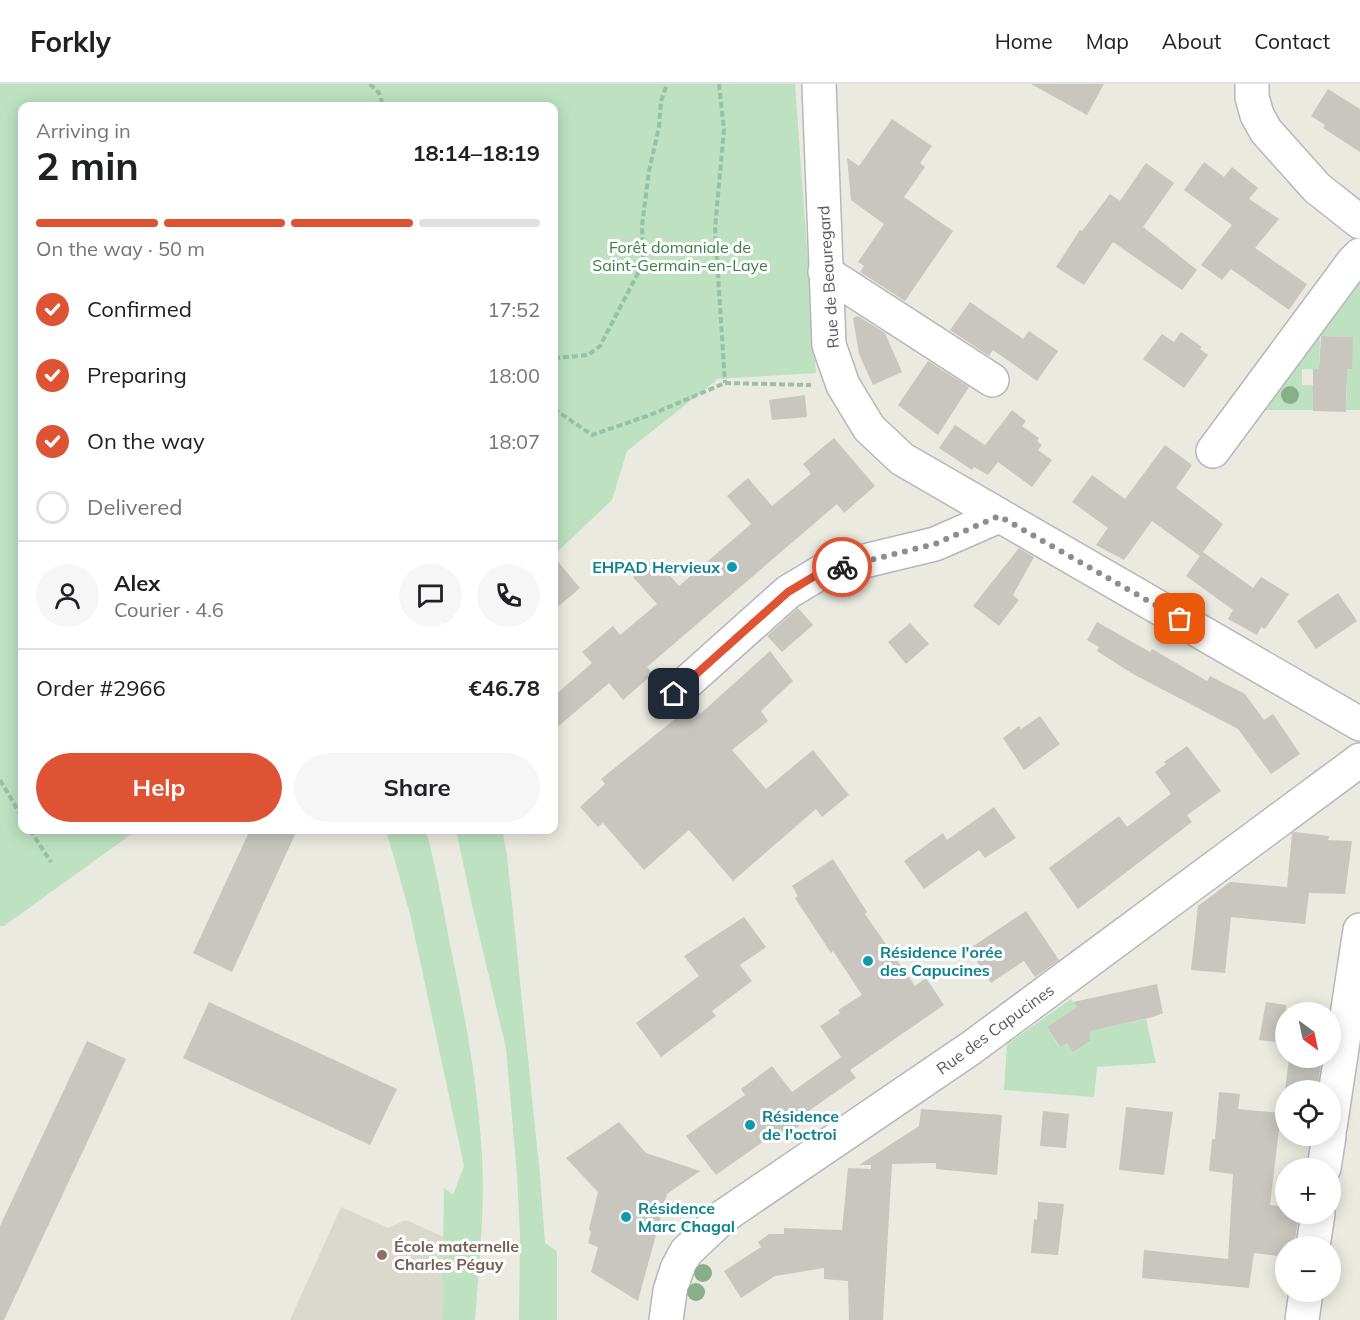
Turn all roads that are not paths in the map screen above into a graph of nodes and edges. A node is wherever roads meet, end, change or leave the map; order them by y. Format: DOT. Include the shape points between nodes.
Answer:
graph roads {
  1 [pos="819,84"];
  2 [pos="1252,84"];
  3 [pos="1360,222"];
  4 [pos="1360,255"];
  5 [pos="825,272"];
  6 [pos="992,380"];
  7 [pos="1213,451"];
  8 [pos="999,516"];
  9 [pos="674,694"];
  10 [pos="1360,724"];
  11 [pos="1360,760"];
  12 [pos="1360,930"];
  13 [pos="1341,1098"];
  14 [pos="1305,1302"];
  15 [pos="666,1320"];
  16 [pos="1302,1320"];
  1 -- 5 [label="street, Rue de Beauregard"];
  2 -- 3 [label="street" via="1257,115 1266,131 1317,188"];
  4 -- 7 [label="street"];
  5 -- 6 [label="street"];
  5 -- 8 [label="street, Rue de Beauregard" via="829,345 843,385 869,428 902,459"];
  8 -- 9 [label="street" via="935,544 823,571 788,592"];
  8 -- 10 [label="street, Rue de Beauregard"];
  11 -- 15 [label="street, Rue des Capucines" via="971,1048 724,1216 686,1252 670,1291"];
  12 -- 13 [label="street"];
  14 -- 16 [label="street"];
}
